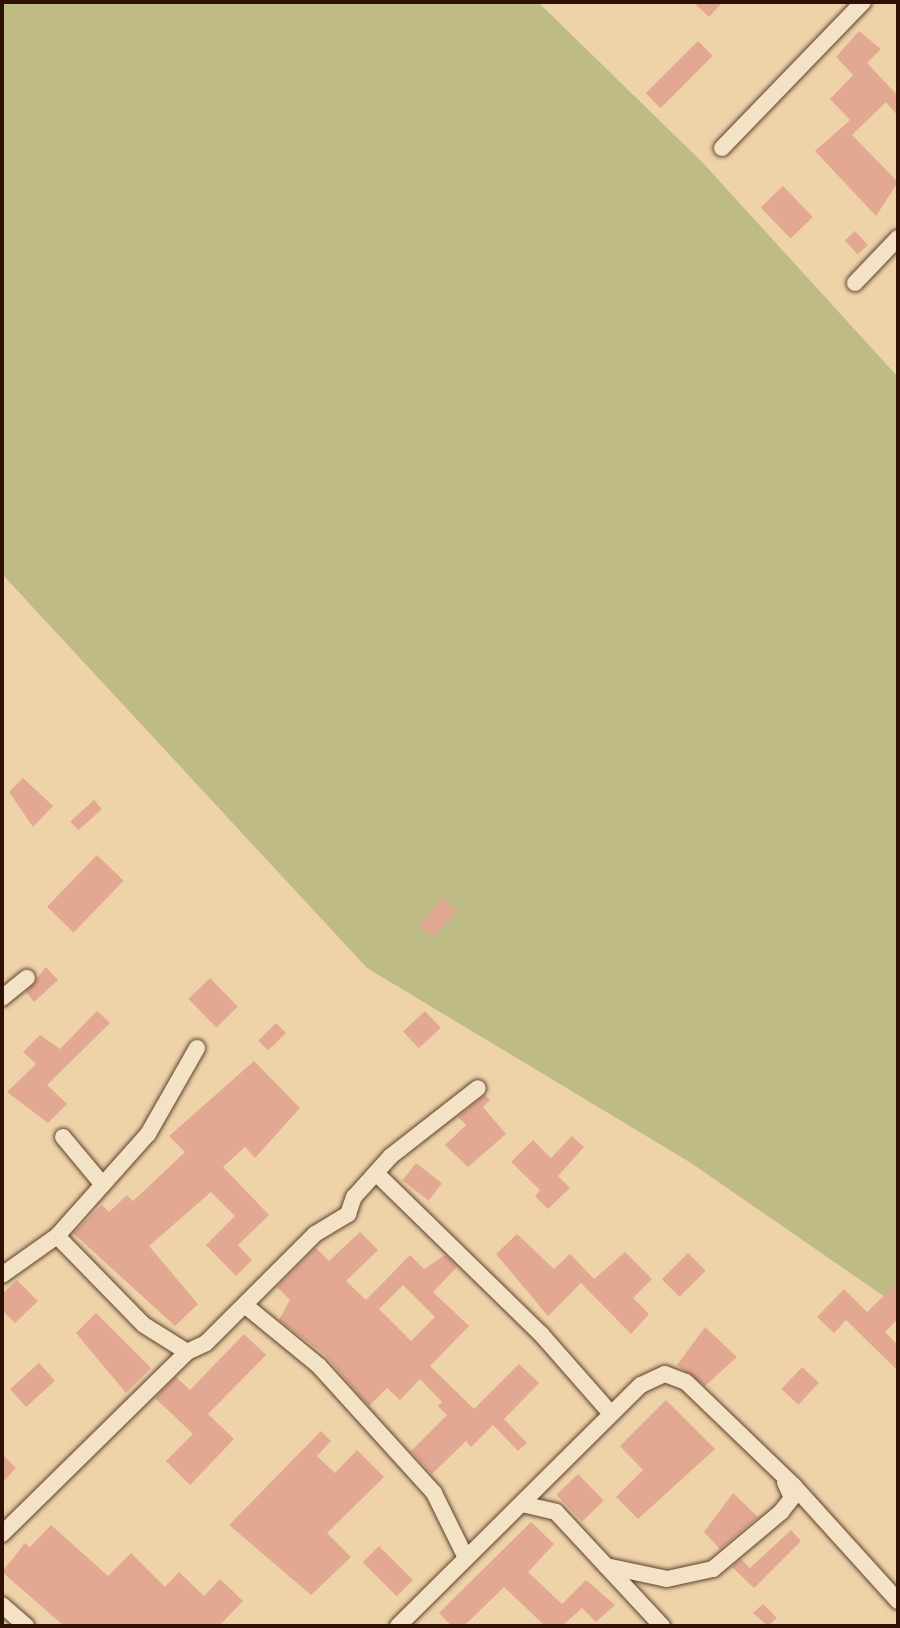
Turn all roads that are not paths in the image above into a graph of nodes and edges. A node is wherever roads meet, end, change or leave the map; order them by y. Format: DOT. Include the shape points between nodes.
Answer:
graph roads {
  1 [pos="863,2"];
  2 [pos="722,148"];
  3 [pos="898,238"];
  4 [pos="855,284"];
  5 [pos="27,978"];
  6 [pos="2,998"];
  7 [pos="197,1048"];
  8 [pos="478,1088"];
  9 [pos="63,1137"];
  10 [pos="376,1173"];
  11 [pos="103,1185"];
  12 [pos="57,1236"];
  13 [pos="2,1275"];
  14 [pos="246,1307"];
  15 [pos="187,1352"];
  16 [pos="606,1408"];
  17 [pos="783,1478"];
  18 [pos="522,1504"];
  19 [pos="2,1534"];
  20 [pos="465,1556"];
  21 [pos="606,1566"];
  22 [pos="898,1601"];
  23 [pos="2,1605"];
  24 [pos="26,1626"];
  25 [pos="398,1626"];
  26 [pos="662,1626"];
  1 -- 2 [label="street"];
  3 -- 4 [label="street"];
  5 -- 6 [label="street"];
  7 -- 11 [label="street" via="148,1134"];
  8 -- 10 [label="street"];
  9 -- 11 [label="street"];
  10 -- 14 [label="street" via="348,1214 315,1234"];
  10 -- 16 [label="street" via="541,1334"];
  11 -- 12 [label="street"];
  12 -- 13 [label="street"];
  12 -- 15 [label="street" via="145,1325"];
  14 -- 15 [label="street"];
  14 -- 20 [label="street" via="320,1366 434,1493"];
  15 -- 19 [label="street"];
  17 -- 18 [label="street" via="686,1382 665,1374 641,1385"];
  17 -- 21 [label="street" via="792,1498 757,1537 713,1569 667,1579"];
  17 -- 22 [label="street"];
  18 -- 20 [label="street"];
  18 -- 21 [label="street" via="556,1512"];
  20 -- 25 [label="street"];
  21 -- 26 [label="street"];
  23 -- 24 [label="street"];
}
